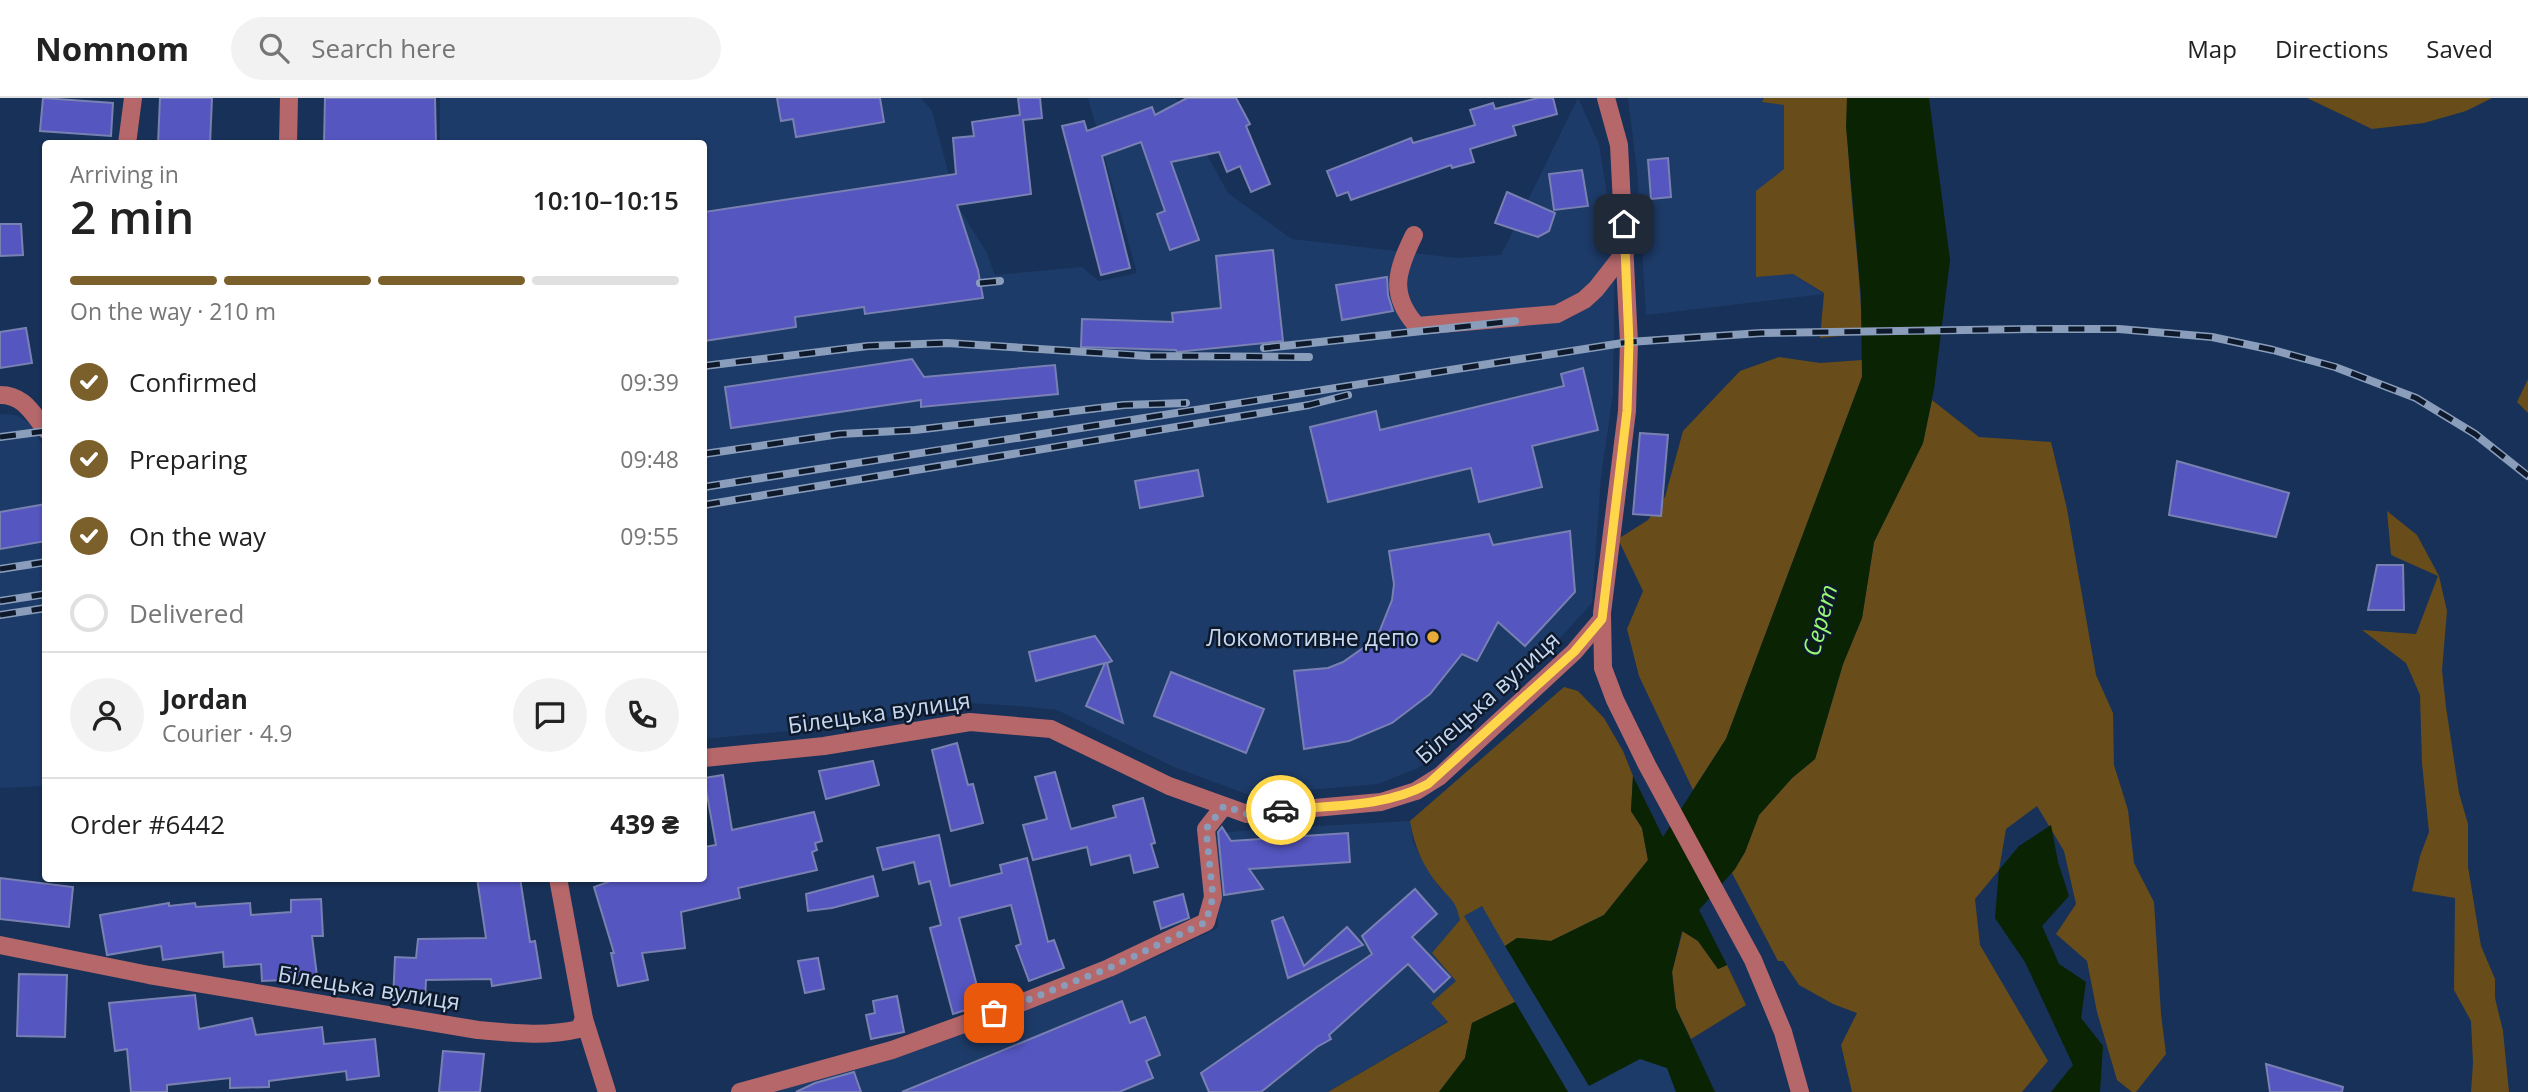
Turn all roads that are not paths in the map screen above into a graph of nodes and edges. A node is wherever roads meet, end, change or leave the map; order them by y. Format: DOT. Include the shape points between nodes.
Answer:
graph roads {
  1 [pos="132,98"];
  2 [pos="289,98"];
  3 [pos="1606,98"];
  4 [pos="127,140"];
  5 [pos="288,140"];
  6 [pos="1414,235"];
  7 [pos="1625,251"];
  8 [pos="0,395"];
  9 [pos="42,425"];
  10 [pos="1602,619"];
  11 [pos="707,758"];
  12 [pos="1224,806"];
  13 [pos="559,882"];
  14 [pos="0,945"];
  15 [pos="584,1019"];
  16 [pos="607,1092"];
  17 [pos="740,1092"];
  18 [pos="1800,1092"];
  1 -- 4 [label="street"];
  2 -- 5 [label="street"];
  3 -- 7 [label="street" via="1619,145"];
  6 -- 7 [label="street" via="1397,282 1405,313 1417,326 1557,314 1596,289"];
  7 -- 10 [label="street" via="1627,411"];
  8 -- 9 [label="street" via="24,402"];
  10 -- 12 [label="street, Білецька вулиця" via="1574,652 1488,732 1440,776 1416,791 1381,802 1247,814"];
  10 -- 18 [label="street" via="1603,668 1615,700 1753,960 1783,1032"];
  11 -- 12 [label="street, Білецька вулиця" via="824,746 970,722 1018,725 1051,729 1169,786"];
  12 -- 17 [label="street" via="1206,829 1213,897 1206,922 1109,968 1008,1008 892,1050"];
  13 -- 15 [label="street"];
  14 -- 15 [label="street, Білецька вулиця" via="478,1030 530,1035 564,1032 579,1029"];
  15 -- 16 [label="street"];
}
